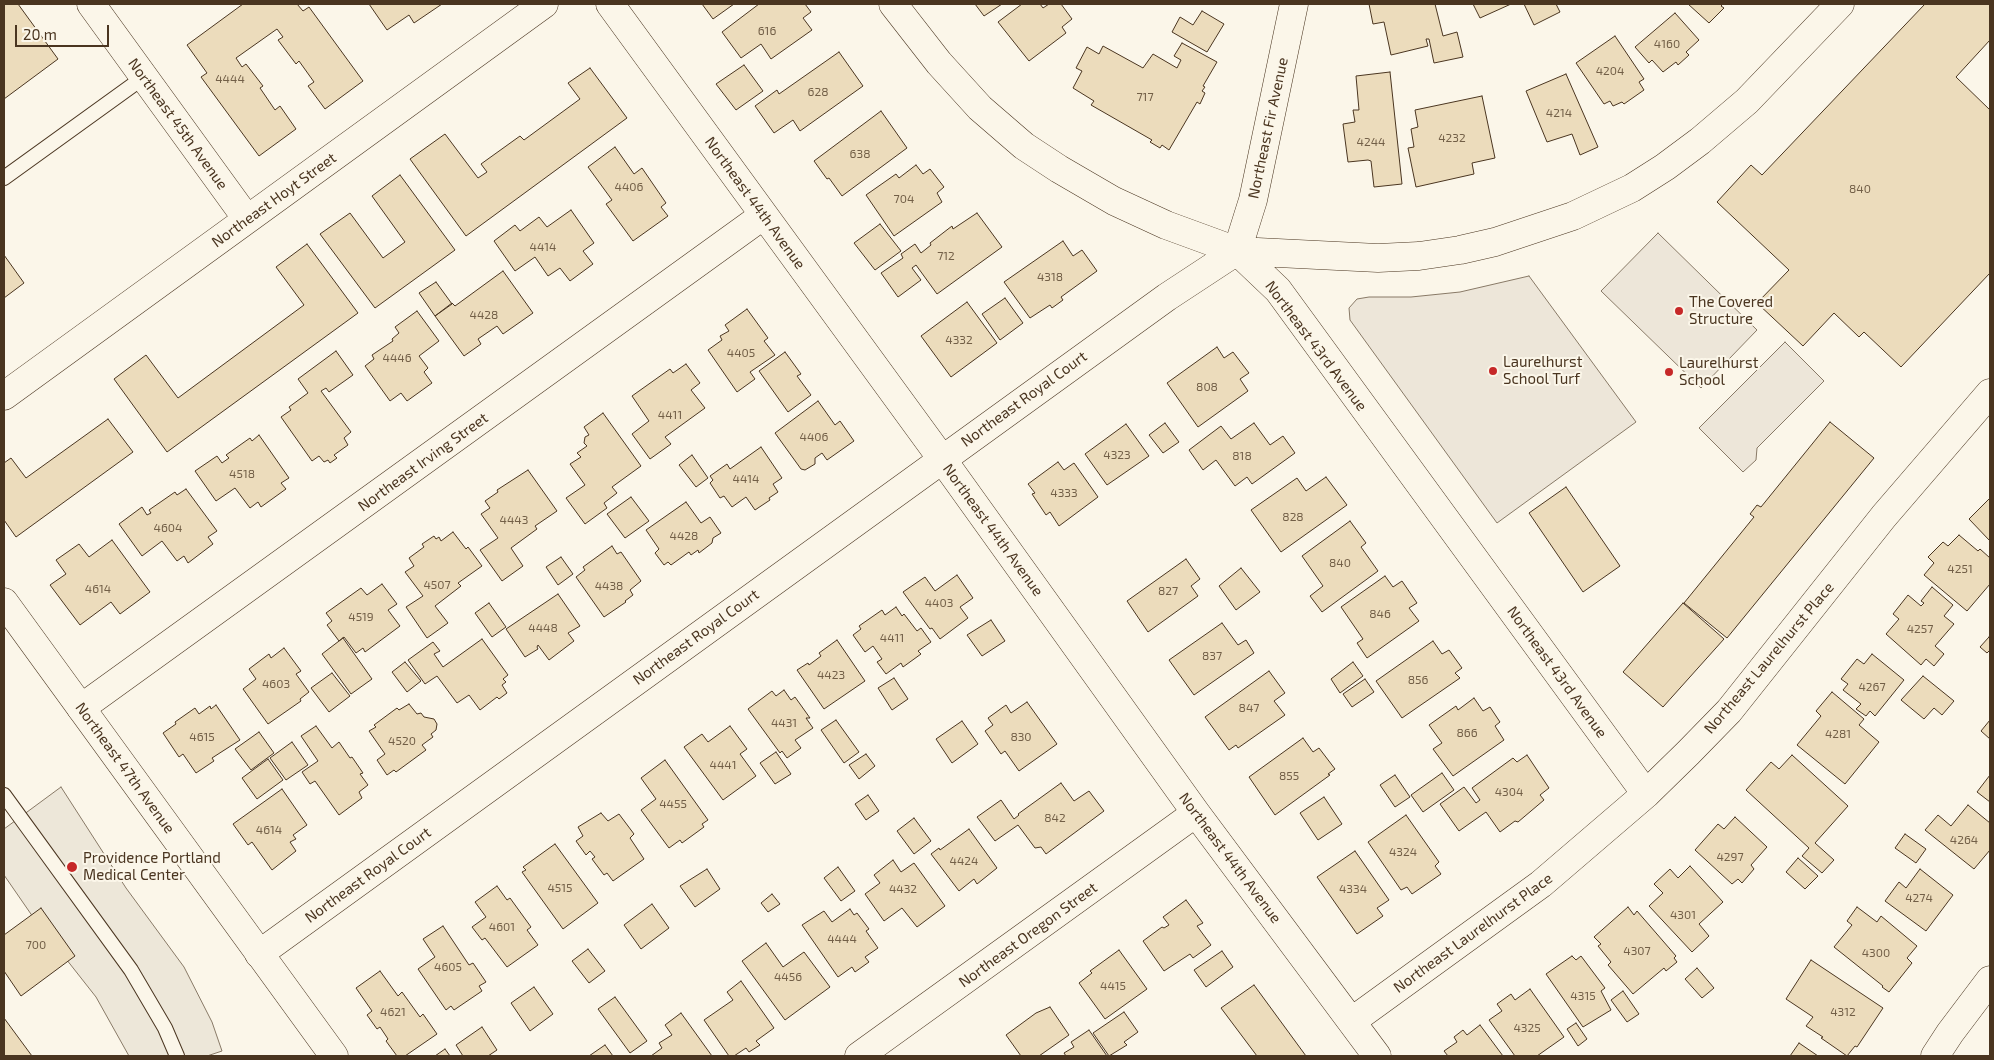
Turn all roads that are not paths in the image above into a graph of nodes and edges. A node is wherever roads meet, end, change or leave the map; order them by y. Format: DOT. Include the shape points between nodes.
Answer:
graph roads {
  1 [pos="92,4"];
  2 [pos="544,4"];
  3 [pos="610,4"];
  4 [pos="893,4"];
  5 [pos="1294,4"];
  6 [pos="1840,4"];
  7 [pos="144,77"];
  8 [pos="4,178"];
  9 [pos="764,215"];
  10 [pos="247,219"];
  11 [pos="1237,251"];
  12 [pos="1990,393"];
  13 [pos="4,396"];
  14 [pos="942,459"];
  15 [pos="4,602"];
  16 [pos="81,708"];
  17 [pos="1646,794"];
  18 [pos="4,795"];
  19 [pos="1196,813"];
  20 [pos="259,954"];
  21 [pos="1990,980"];
  22 [pos="1352,1021"];
  23 [pos="177,1056"];
  24 [pos="334,1056"];
  25 [pos="860,1056"];
  26 [pos="1377,1056"];
  27 [pos="1935,1056"];
  1 -- 7 [label="street, Northeast 45th Avenue"];
  2 -- 10 [label="street, Northeast Hoyt Street"];
  3 -- 9 [label="street, Northeast 44th Avenue"];
  4 -- 11 [label="street, Northeast 43rd Avenue" via="944,69 980,108 1024,146 1114,201 1166,225"];
  5 -- 11 [label="street, Northeast Fir Avenue" via="1253,200"];
  6 -- 11 [label="street" via="1747,101 1700,141 1632,188 1572,216 1495,242 1419,256 1378,258"];
  7 -- 8 [label="lane"];
  7 -- 10 [label="street, Northeast 45th Avenue"];
  9 -- 14 [label="street, Northeast 44th Avenue"];
  9 -- 16 [label="street, Northeast Irving Street"];
  10 -- 13 [label="street, Northeast Hoyt Street"];
  11 -- 14 [label="street, Northeast Royal Court" via="1167,297"];
  11 -- 17 [label="street, Northeast 43rd Avenue" via="1278,290"];
  12 -- 17 [label="street, Northeast Laurelhurst Place" via="1884,516 1729,711"];
  14 -- 19 [label="street, Northeast 44th Avenue"];
  14 -- 20 [label="street, Northeast Royal Court"];
  15 -- 16 [label="street, Northeast 47th Avenue"];
  16 -- 20 [label="street, Northeast 47th Avenue"];
  17 -- 22 [label="street, Northeast Laurelhurst Place" via="1541,884"];
  18 -- 23 [label="lane" via="130,970 161,1021"];
  19 -- 22 [label="street, Northeast 44th Avenue"];
  19 -- 25 [label="street, Northeast Oregon Street"];
  20 -- 24 [label="street, Northeast 47th Avenue"];
  21 -- 27 [label="street"];
  22 -- 26 [label="street, Northeast 44th Avenue"];
}
